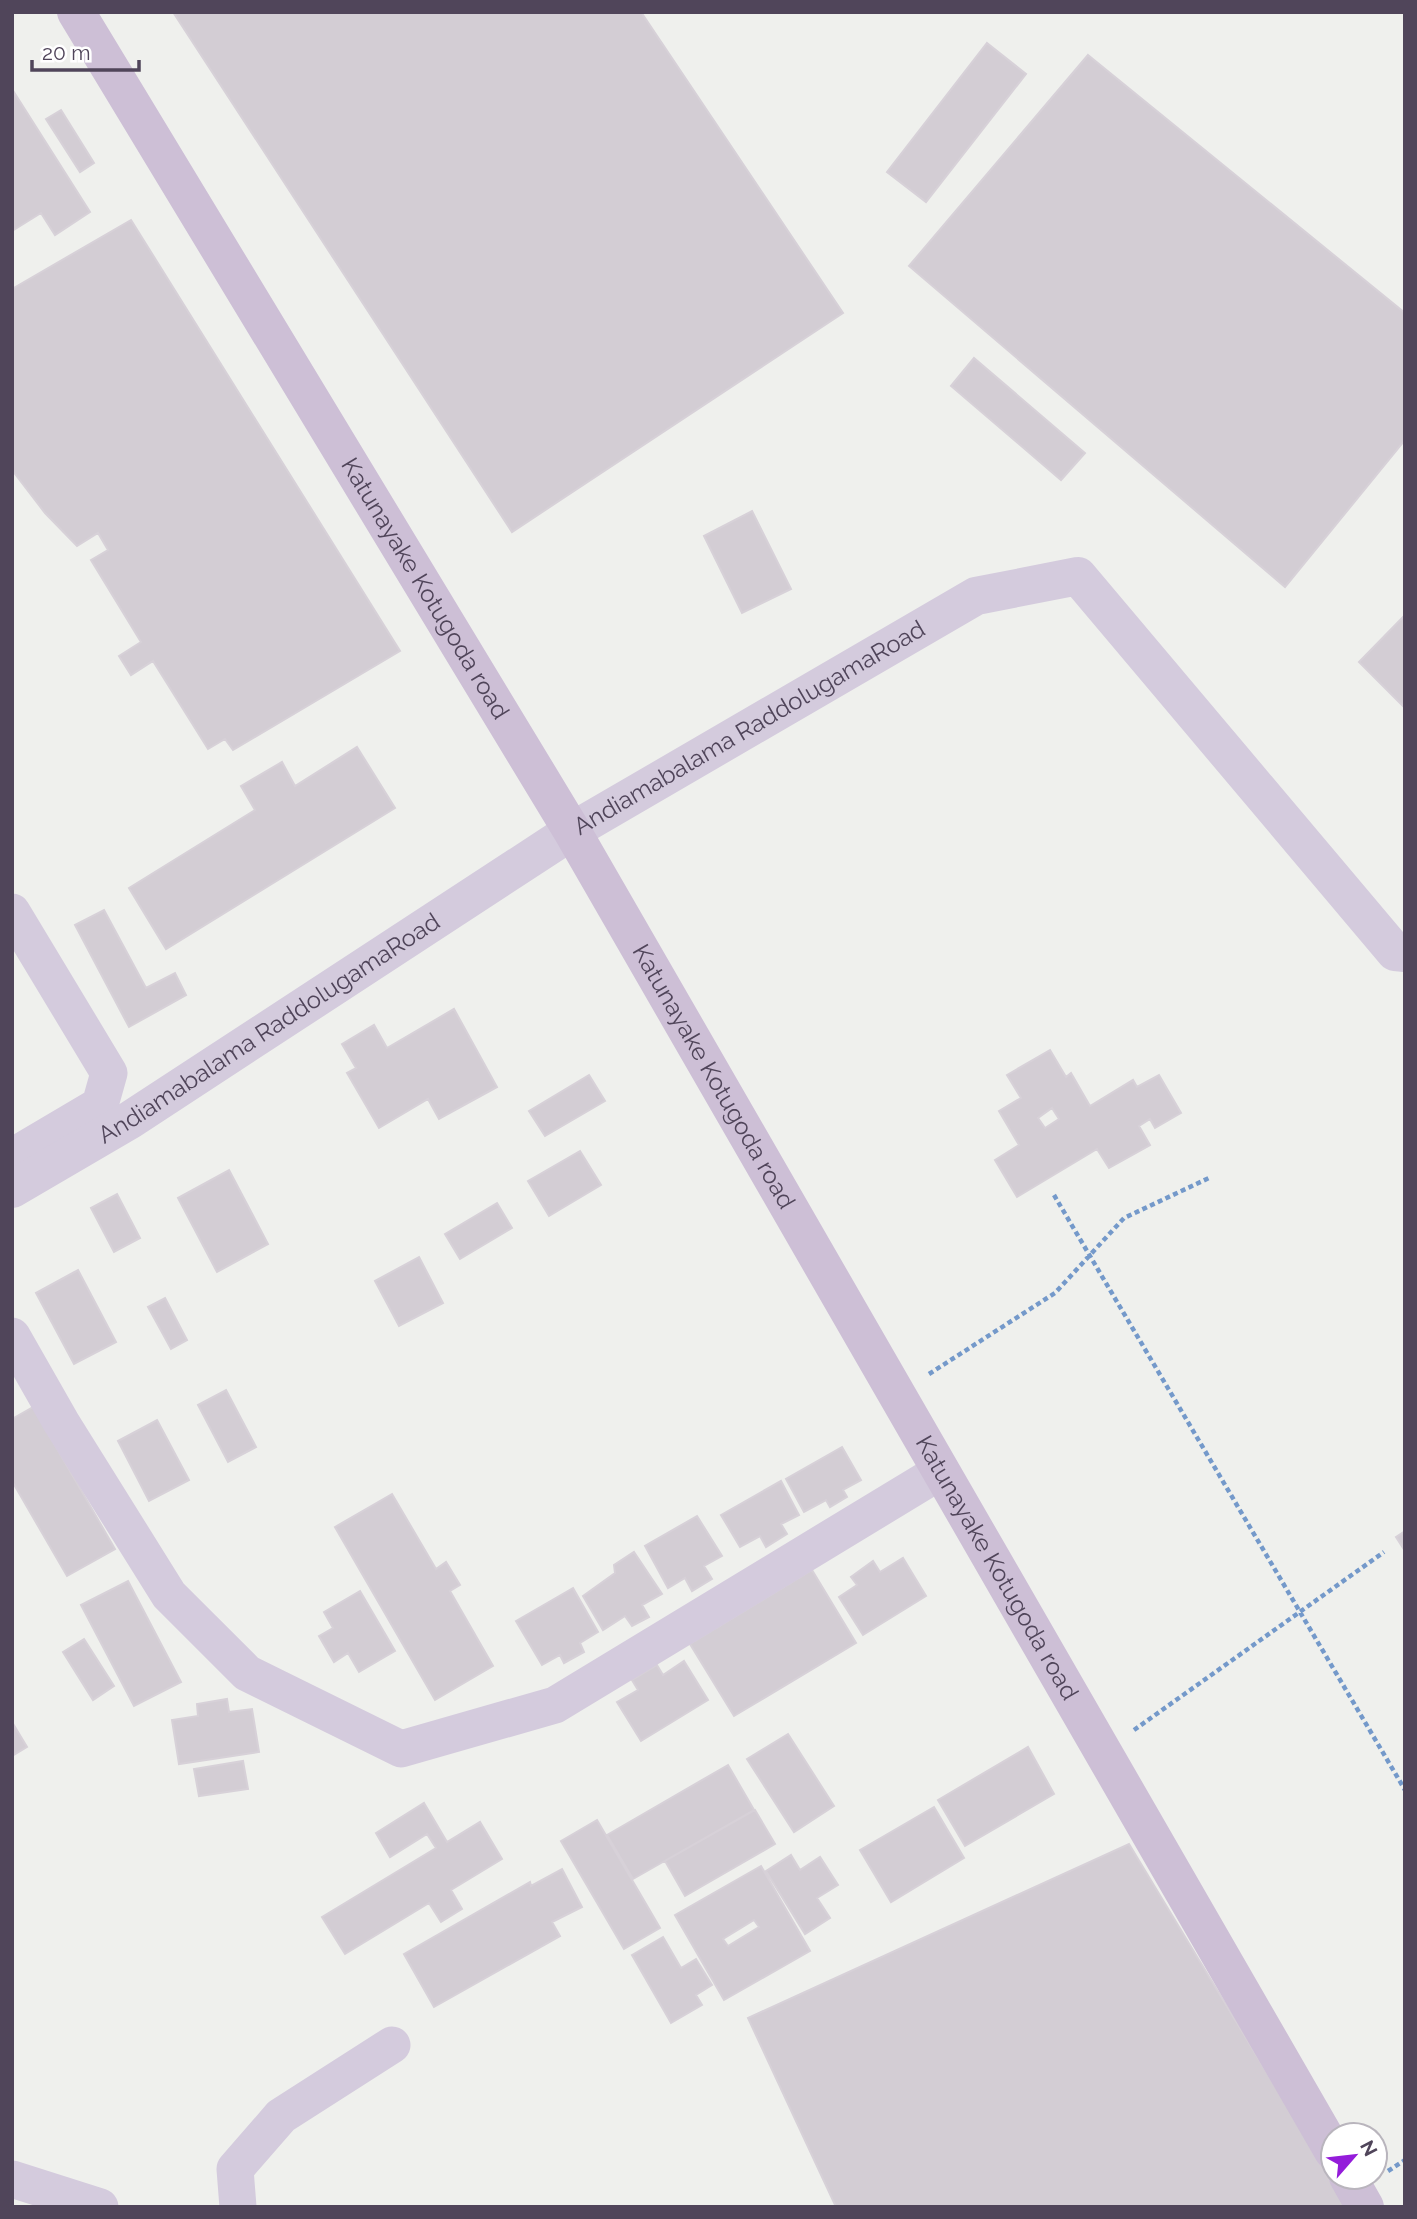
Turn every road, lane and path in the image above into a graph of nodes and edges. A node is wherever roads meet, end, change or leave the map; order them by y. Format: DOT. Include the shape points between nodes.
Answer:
graph roads {
  1 [pos="76,12"];
  2 [pos="572,831"];
  3 [pos="12,912"];
  4 [pos="1405,953"];
  5 [pos="12,1157"];
  6 [pos="1209,1178"];
  7 [pos="12,1189"];
  8 [pos="1054,1195"];
  9 [pos="1089,1256"];
  10 [pos="12,1336"];
  11 [pos="897,1394"];
  12 [pos="941,1471"];
  13 [pos="1384,1552"];
  14 [pos="1300,1613"];
  15 [pos="1103,1752"];
  16 [pos="1405,1790"];
  17 [pos="392,2045"];
  18 [pos="1319,2127"];
  19 [pos="12,2179"];
  20 [pos="1356,2191"];
  21 [pos="100,2207"];
  22 [pos="238,2207"];
  23 [pos="1365,2207"];
  1 -- 2 [label="main road, Katunayake Kotugoda road"];
  2 -- 4 [label="street, Andiamabalama RaddolugamaRoad" via="976,596 1078,576 1395,952"];
  2 -- 7 [label="street, Andiamabalama RaddolugamaRoad" via="130,1120"];
  2 -- 11 [label="main road, Katunayake Kotugoda road"];
  3 -- 5 [label="street" via="109,1073 100,1105"];
  6 -- 9 [label="path" via="1124,1219"];
  8 -- 9 [label="path"];
  9 -- 11 [label="path" via="1055,1293"];
  9 -- 14 [label="path"];
  10 -- 12 [label="street" via="169,1595 247,1673 401,1749 555,1705"];
  11 -- 12 [label="main road, Katunayake Kotugoda road"];
  12 -- 15 [label="main road, Katunayake Kotugoda road"];
  13 -- 14 [label="path"];
  14 -- 15 [label="path"];
  14 -- 16 [label="path"];
  15 -- 18 [label="main road, Katunayake Kotugoda road"];
  17 -- 22 [label="street" via="281,2116 235,2169"];
  19 -- 21 [label="street"];
  20 -- 23 [label="main road"];
}
